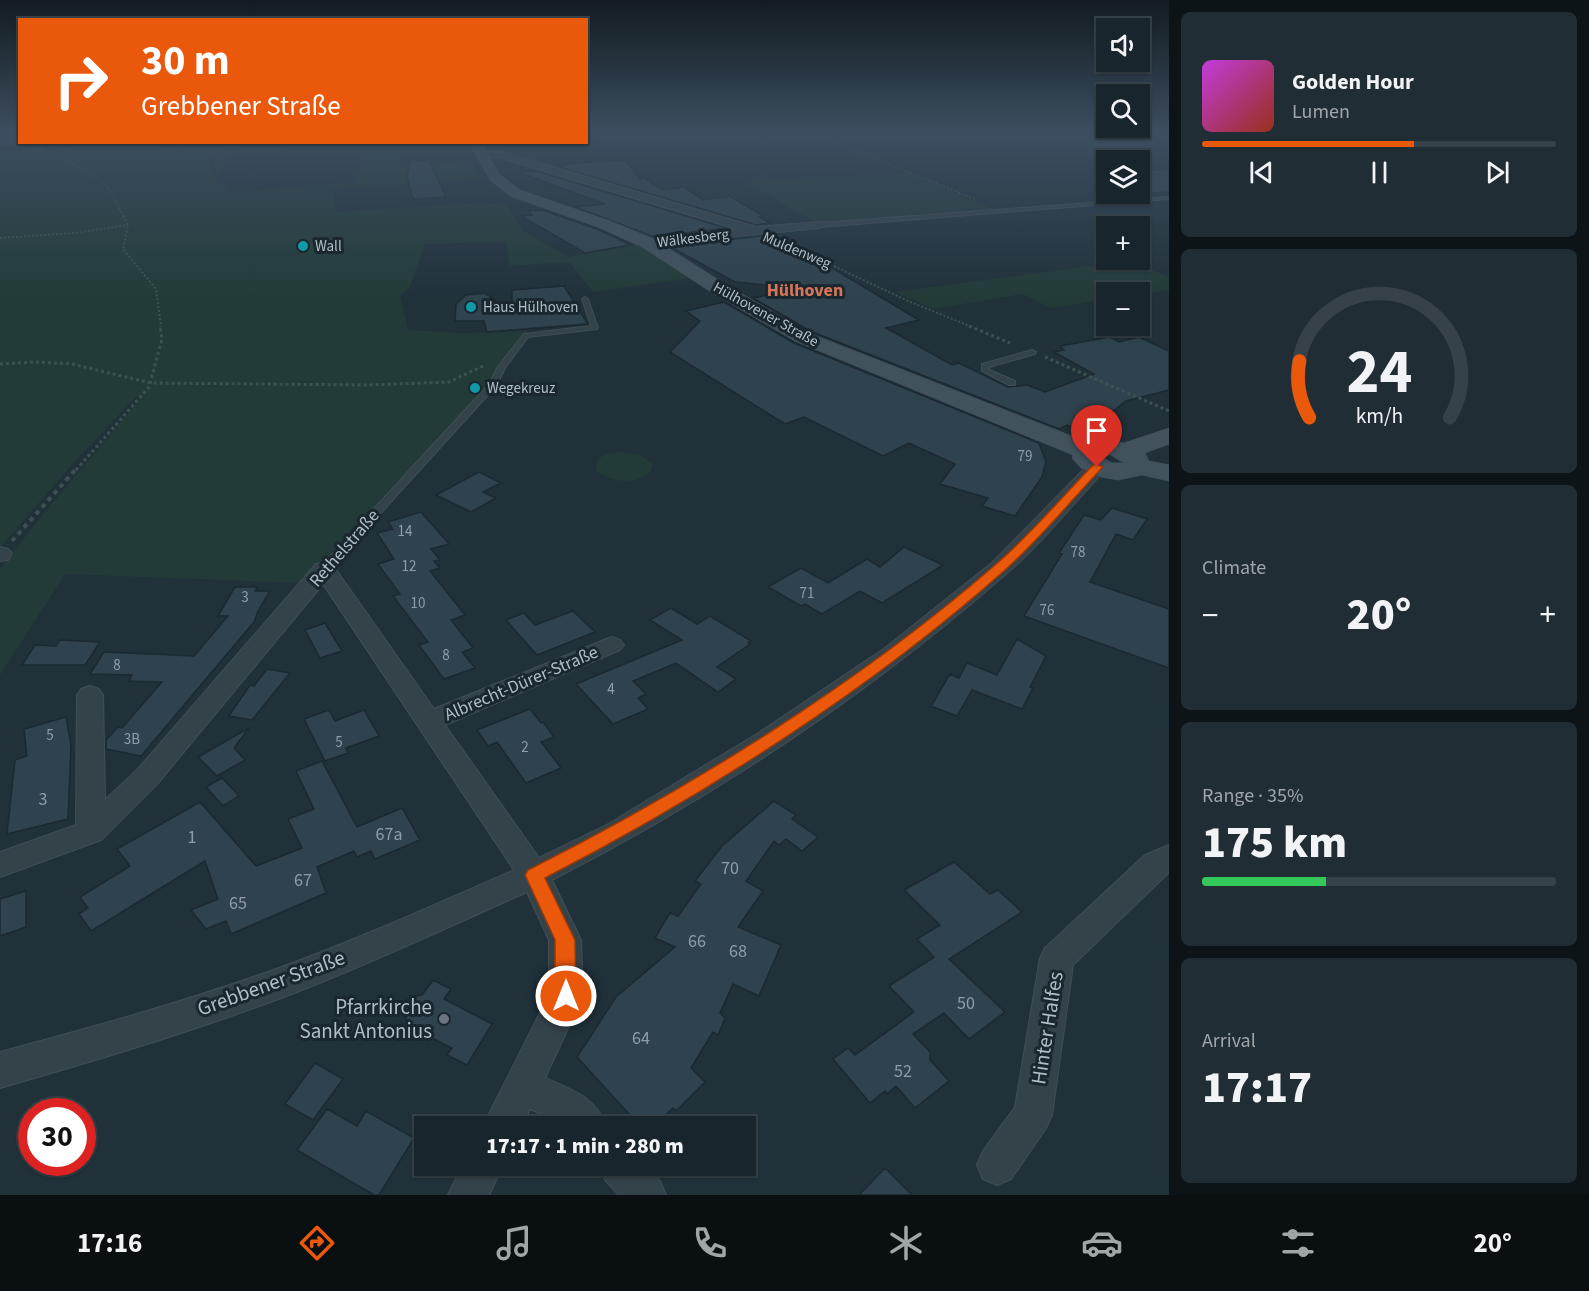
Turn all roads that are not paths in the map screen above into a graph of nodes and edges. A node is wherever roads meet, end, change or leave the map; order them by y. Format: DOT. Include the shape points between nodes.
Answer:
graph roads {
  1 [pos="503,187"];
  2 [pos="610,187"];
  3 [pos="1169,198"];
  4 [pos="820,225"];
  5 [pos="753,230"];
  6 [pos="648,243"];
  7 [pos="585,299"];
  8 [pos="1032,352"];
  9 [pos="1012,383"];
  10 [pos="1169,435"];
  11 [pos="1092,459"];
  12 [pos="1131,459"];
  13 [pos="1169,473"];
  14 [pos="324,569"];
  15 [pos="612,645"];
  16 [pos="90,695"];
  17 [pos="429,721"];
  18 [pos="91,832"];
  19 [pos="1169,857"];
  20 [pos="0,865"];
  21 [pos="534,875"];
  22 [pos="0,1070"];
  23 [pos="522,1087"];
  24 [pos="507,1116"];
  25 [pos="578,1116"];
  26 [pos="997,1164"];
  27 [pos="478,1176"];
  28 [pos="628,1176"];
  29 [pos="468,1195"];
  30 [pos="646,1195"];
  1 -- 6 [label="main road, Hülhovener Straße"];
  2 -- 5 [label="street, Muldenweg"];
  3 -- 4 [label="lane, Wälkesberg"];
  4 -- 5 [label="street, Wälkesberg"];
  5 -- 6 [label="street, Wälkesberg"];
  6 -- 11 [label="main road, Hülhovener Straße" via="802,337"];
  7 -- 14 [label="lane, Rethelstraße" via="595,328 526,335 494,383"];
  8 -- 9 [label="lane" via="985,366 986,371"];
  10 -- 12 [label="main road"];
  11 -- 12 [label="main road, Hülhovener Straße" via="1123,472 1135,469"];
  11 -- 21 [label="street, Grebbener Straße" via="1001,567 894,654 766,741 615,834"];
  12 -- 13 [label="main road"];
  14 -- 17 [label="street, Albrecht-Dürer-Straße"];
  14 -- 18 [label="street, Rethelstraße" via="148,776"];
  15 -- 17 [label="street, Albrecht-Dürer-Straße"];
  16 -- 18 [label="street"];
  17 -- 21 [label="street, Albrecht-Dürer-Straße"];
  18 -- 20 [label="street"];
  19 -- 26 [label="street, Hinter Halfes" via="1156,864 1058,958 1033,1115"];
  21 -- 22 [label="street, Grebbener Straße" via="280,983"];
  21 -- 23 [label="street" via="565,940 566,996"];
  23 -- 24 [label="street"];
  23 -- 25 [label="street" via="572,1109"];
  27 -- 29 [label="street"];
  28 -- 30 [label="street"];
}
